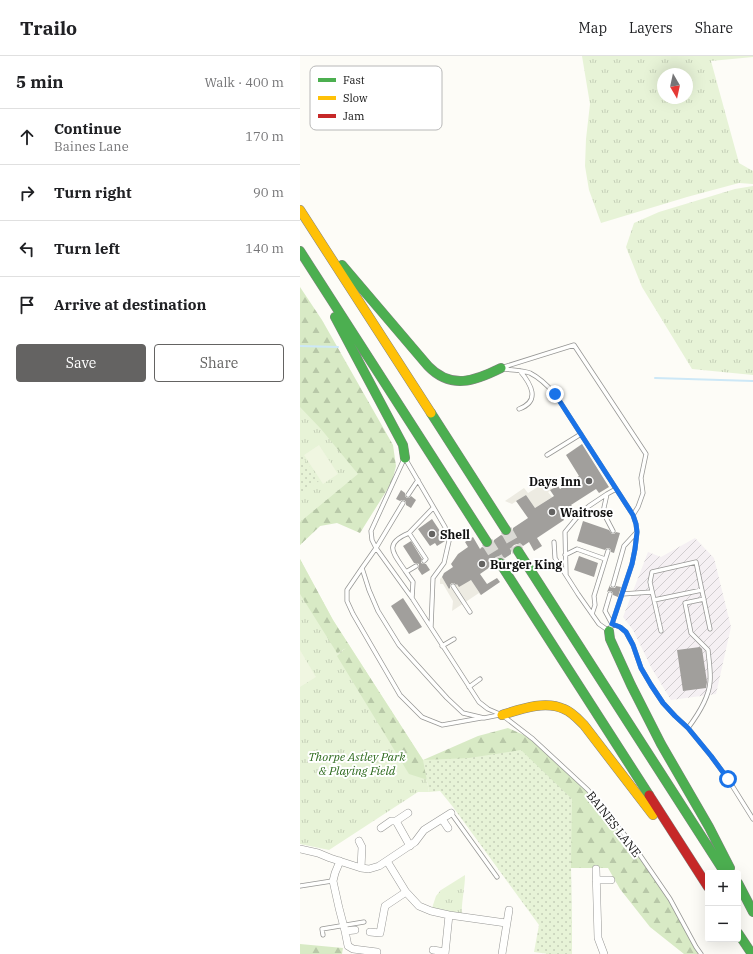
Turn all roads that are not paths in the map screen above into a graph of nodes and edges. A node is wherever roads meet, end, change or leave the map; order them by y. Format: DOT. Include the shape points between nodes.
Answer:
graph roads {
  1 [pos="300,210"];
  2 [pos="315,234"];
  3 [pos="300,251"];
  4 [pos="310,266"];
  5 [pos="501,368"];
  6 [pos="520,370"];
  7 [pos="519,409"];
  8 [pos="581,434"];
  9 [pos="547,455"];
  10 [pos="405,458"];
  11 [pos="418,480"];
  12 [pos="616,488"];
  13 [pos="607,494"];
  14 [pos="408,495"];
  15 [pos="403,503"];
  16 [pos="433,508"];
  17 [pos="633,515"];
  18 [pos="506,530"];
  19 [pos="613,531"];
  20 [pos="637,532"];
  21 [pos="409,533"];
  22 [pos="487,542"];
  23 [pos="554,542"];
  24 [pos="376,548"];
  25 [pos="518,550"];
  26 [pos="608,551"];
  27 [pos="565,555"];
  28 [pos="605,559"];
  29 [pos="424,560"];
  30 [pos="500,563"];
  31 [pos="416,566"];
  32 [pos="362,568"];
  33 [pos="406,572"];
  34 [pos="566,575"];
  35 [pos="613,585"];
  36 [pos="453,586"];
  37 [pos="702,590"];
  38 [pos="652,592"];
  39 [pos="610,594"];
  40 [pos="622,594"];
  41 [pos="412,598"];
  42 [pos="704,599"];
  43 [pos="654,600"];
  44 [pos="470,612"];
  45 [pos="592,614"];
  46 [pos="431,628"];
  47 [pos="611,628"];
  48 [pos="710,629"];
  49 [pos="661,632"];
  50 [pos="454,639"];
  51 [pos="442,646"];
  52 [pos="480,679"];
  53 [pos="468,687"];
  54 [pos="502,715"];
  55 [pos="484,718"];
  56 [pos="688,728"];
  57 [pos="408,813"];
  58 [pos="451,813"];
  59 [pos="392,819"];
  60 [pos="442,819"];
  61 [pos="753,819"];
  62 [pos="381,828"];
  63 [pos="448,828"];
  64 [pos="359,841"];
  65 [pos="410,846"];
  66 [pos="300,849"];
  67 [pos="340,861"];
  68 [pos="387,861"];
  69 [pos="691,861"];
  70 [pos="361,868"];
  71 [pos="596,869"];
  72 [pos="723,870"];
  73 [pos="731,870"];
  74 [pos="497,877"];
  75 [pos="333,880"];
  76 [pos="596,880"];
  77 [pos="611,880"];
  78 [pos="705,882"];
  79 [pos="300,886"];
  80 [pos="741,889"];
  81 [pos="406,892"];
  82 [pos="741,898"];
  83 [pos="509,910"];
  84 [pos="753,912"];
  85 [pos="449,915"];
  86 [pos="753,916"];
  87 [pos="364,922"];
  88 [pos="506,923"];
  89 [pos="344,928"];
  90 [pos="354,930"];
  91 [pos="370,932"];
  92 [pos="323,935"];
  93 [pos="741,938"];
  94 [pos="433,950"];
  95 [pos="377,952"];
  96 [pos="445,953"];
  97 [pos="502,954"];
  98 [pos="604,954"];
  99 [pos="700,954"];
  100 [pos="752,954"];
  1 -- 2 [label="highway"];
  2 -- 5 [label="highway" via="431,370 442,378 467,381 481,378"];
  2 -- 18 [label="highway"];
  3 -- 4 [label="highway"];
  4 -- 10 [label="highway" via="344,337 396,432"];
  4 -- 22 [label="highway"];
  5 -- 6 [label="lane"];
  5 -- 17 [label="lane" via="574,345 646,454 641,478 643,493"];
  6 -- 7 [label="lane" via="532,393 529,403"];
  6 -- 8 [label="lane" via="530,373 548,386"];
  8 -- 9 [label="lane"];
  8 -- 12 [label="lane"];
  10 -- 11 [label="lane"];
  10 -- 24 [label="lane" via="371,531"];
  11 -- 14 [label="lane"];
  11 -- 16 [label="lane"];
  12 -- 13 [label="lane"];
  12 -- 17 [label="lane"];
  13 -- 19 [label="lane" via="602,512"];
  13 -- 27 [label="lane" via="579,515 565,532"];
  15 -- 24 [label="lane"];
  16 -- 21 [label="lane"];
  16 -- 46 [label="lane" via="445,527 449,542 444,562 433,578"];
  17 -- 20 [label="lane"];
  20 -- 35 [label="lane" via="624,546"];
  20 -- 40 [label="lane" via="632,564"];
  21 -- 29 [label="lane" via="426,559"];
  21 -- 33 [label="lane" via="401,536 392,547"];
  23 -- 34 [label="lane" via="555,558"];
  24 -- 32 [label="lane"];
  24 -- 41 [label="lane, BAINES LANE"];
  25 -- 72 [label="highway"];
  26 -- 28 [label="lane"];
  27 -- 28 [label="lane" via="576,549"];
  27 -- 34 [label="lane"];
  28 -- 45 [label="lane" via="594,596"];
  30 -- 69 [label="highway"];
  31 -- 33 [label="lane"];
  32 -- 55 [label="lane" via="378,611 399,645 462,713"];
  32 -- 55 [label="lane" via="347,590 347,601 400,695 422,717 442,725"];
  33 -- 41 [label="lane" via="413,582"];
  34 -- 45 [label="lane"];
  36 -- 44 [label="lane"];
  37 -- 38 [label="lane" via="696,562 652,572"];
  37 -- 42 [label="lane"];
  37 -- 43 [label="lane"];
  38 -- 40 [label="lane"];
  38 -- 43 [label="lane"];
  39 -- 47 [label="lane" via="605,611"];
  40 -- 47 [label="lane"];
  41 -- 46 [label="lane, BAINES LANE"];
  42 -- 48 [label="lane"];
  42 -- 56 [label="lane" via="684,603 691,633 708,650 710,681 709,690 698,714"];
  43 -- 49 [label="lane"];
  45 -- 47 [label="lane" via="599,624"];
  46 -- 51 [label="lane, BAINES LANE"];
  47 -- 56 [label="lane" via="620,627 626,632 651,685 663,703"];
  47 -- 73 [label="highway" via="610,639 631,685"];
  50 -- 51 [label="lane"];
  51 -- 53 [label="lane, BAINES LANE"];
  52 -- 53 [label="lane"];
  53 -- 54 [label="lane, BAINES LANE" via="479,702"];
  54 -- 55 [label="lane"];
  54 -- 69 [label="highway" via="546,704 572,713"];
  54 -- 99 [label="lane, BAINES LANE" via="533,739 588,790 633,845 670,899"];
  56 -- 61 [label="lane" via="728,779"];
  57 -- 59 [label="street"];
  58 -- 60 [label="street"];
  58 -- 74 [label="lane"];
  59 -- 62 [label="street"];
  59 -- 65 [label="street"];
  60 -- 63 [label="street"];
  60 -- 65 [label="street" via="424,830"];
  64 -- 70 [label="street" via="362,847"];
  65 -- 68 [label="street"];
  66 -- 67 [label="street"];
  67 -- 70 [label="street"];
  67 -- 75 [label="street"];
  68 -- 70 [label="street" via="369,869"];
  68 -- 81 [label="street"];
  69 -- 78 [label="highway"];
  71 -- 76 [label="street"];
  75 -- 79 [label="lane"];
  75 -- 89 [label="street"];
  76 -- 77 [label="street"];
  76 -- 98 [label="street" via="598,938"];
  80 -- 84 [label="highway"];
  81 -- 85 [label="street" via="419,906"];
  81 -- 91 [label="street" via="386,906 380,933"];
  82 -- 86 [label="highway"];
  83 -- 88 [label="street"];
  85 -- 88 [label="street"];
  85 -- 96 [label="street"];
  87 -- 89 [label="lane"];
  88 -- 97 [label="street"];
  89 -- 90 [label="street"];
  89 -- 92 [label="lane" via="322,929"];
  89 -- 95 [label="street" via="348,946"];
  93 -- 100 [label="highway"];
  94 -- 96 [label="street"];
}
